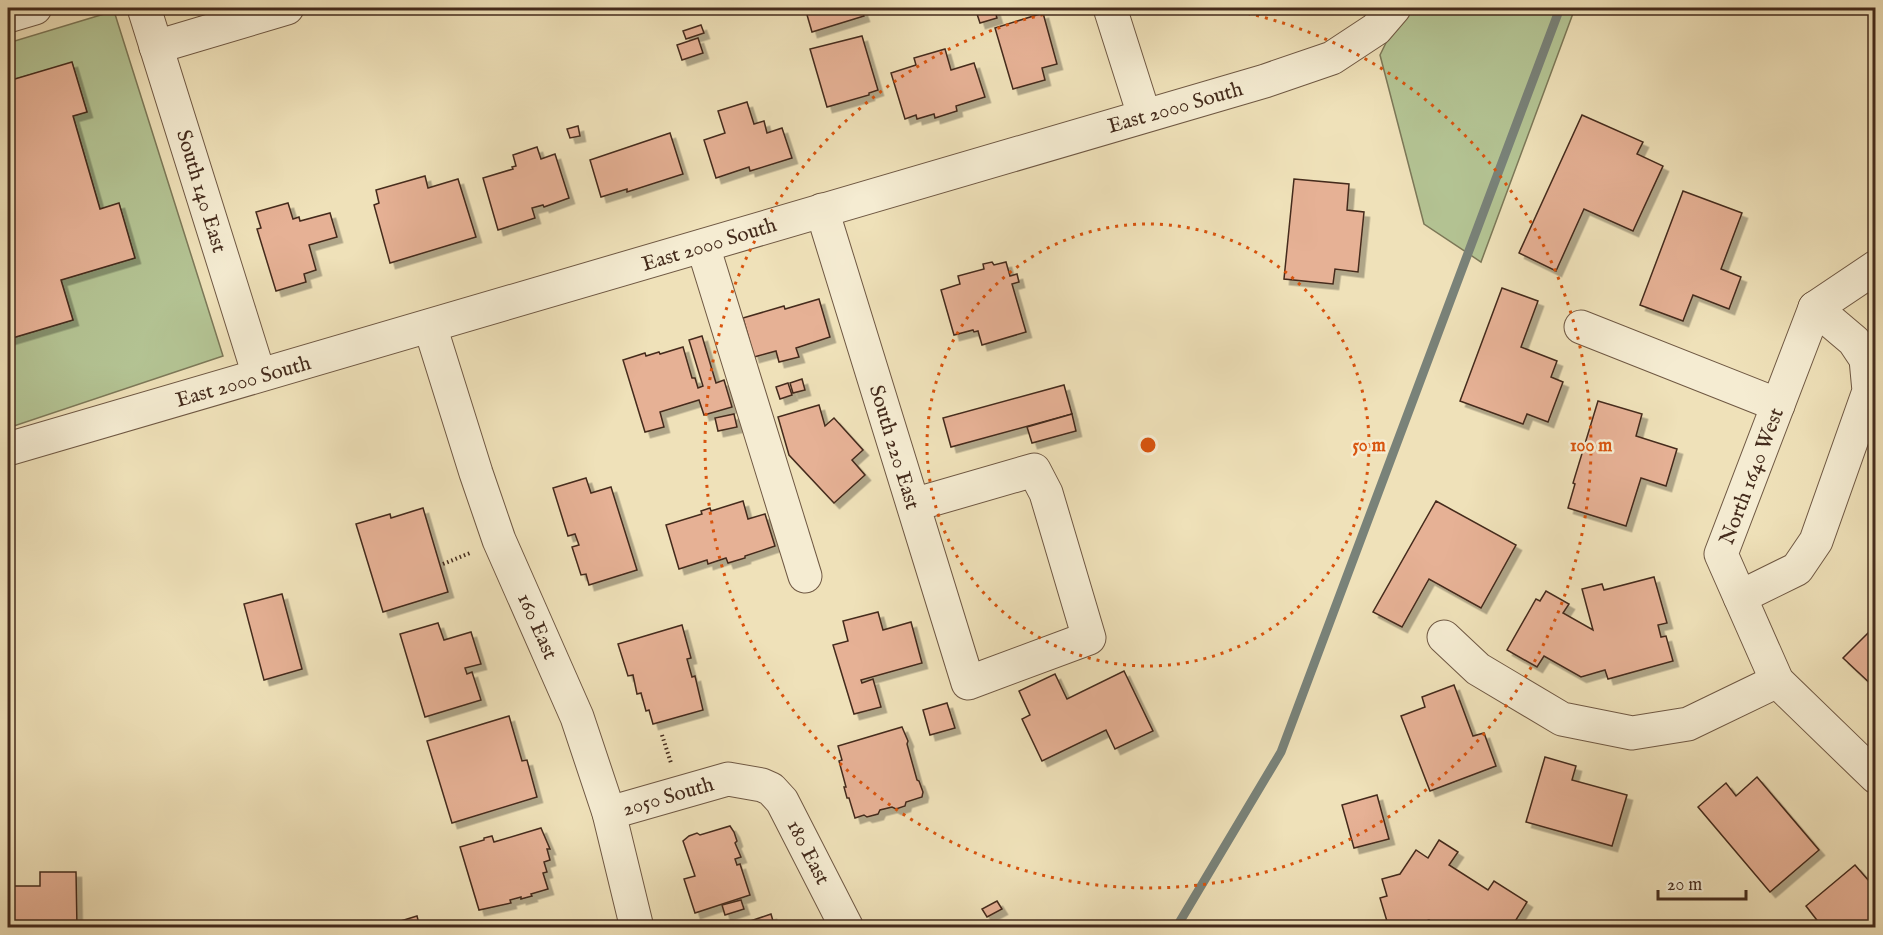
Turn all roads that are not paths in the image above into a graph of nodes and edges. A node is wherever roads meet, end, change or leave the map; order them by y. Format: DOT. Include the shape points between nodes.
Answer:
graph roads {
  1 [pos="35,8"];
  2 [pos="144,8"];
  3 [pos="287,8"];
  4 [pos="1110,8"];
  5 [pos="1394,8"];
  6 [pos="8,16"];
  7 [pos="156,47"];
  8 [pos="1144,115"];
  9 [pos="822,210"];
  10 [pos="703,246"];
  11 [pos="1875,267"];
  12 [pos="1815,308"];
  13 [pos="430,326"];
  14 [pos="1581,327"];
  15 [pos="259,375"];
  16 [pos="1778,405"];
  17 [pos="8,449"];
  18 [pos="913,505"];
  19 [pos="805,576"];
  20 [pos="1740,597"];
  21 [pos="1444,637"];
  22 [pos="1777,681"];
  23 [pos="1875,777"];
  24 [pos="762,785"];
  25 [pos="609,813"];
  26 [pos="636,927"];
  27 [pos="847,927"];
  1 -- 6 [label="street"];
  2 -- 7 [label="street, South 140 East"];
  3 -- 7 [label="street"];
  4 -- 8 [label="street"];
  5 -- 8 [label="street, East 2000 South" via="1376,29 1332,58"];
  7 -- 15 [label="street, South 140 East"];
  8 -- 9 [label="street, East 2000 South"];
  9 -- 10 [label="street, East 2000 South"];
  9 -- 18 [label="street, South 220 East"];
  10 -- 13 [label="street, East 2000 South"];
  10 -- 19 [label="street"];
  11 -- 12 [label="street"];
  12 -- 16 [label="street, North 1640 West"];
  12 -- 20 [label="street" via="1854,341 1866,359 1869,391 1816,541 1797,568"];
  13 -- 15 [label="street, East 2000 South"];
  13 -- 25 [label="street, 160 East" via="499,540 565,688"];
  14 -- 16 [label="street"];
  15 -- 17 [label="street, East 2000 South"];
  16 -- 20 [label="street, North 1640 West" via="1721,554"];
  18 -- 18 [label="street, South 220 East" via="1034,470 1046,494 1089,638 968,683"];
  20 -- 22 [label="street, North 1640 West"];
  21 -- 22 [label="street" via="1478,669 1562,719 1632,733 1688,724"];
  22 -- 23 [label="street, North 1640 West"];
  24 -- 25 [label="street, 2050 South" via="728,779"];
  24 -- 27 [label="street, 180 East" via="782,801"];
  25 -- 26 [label="street, 160 East"];
}
